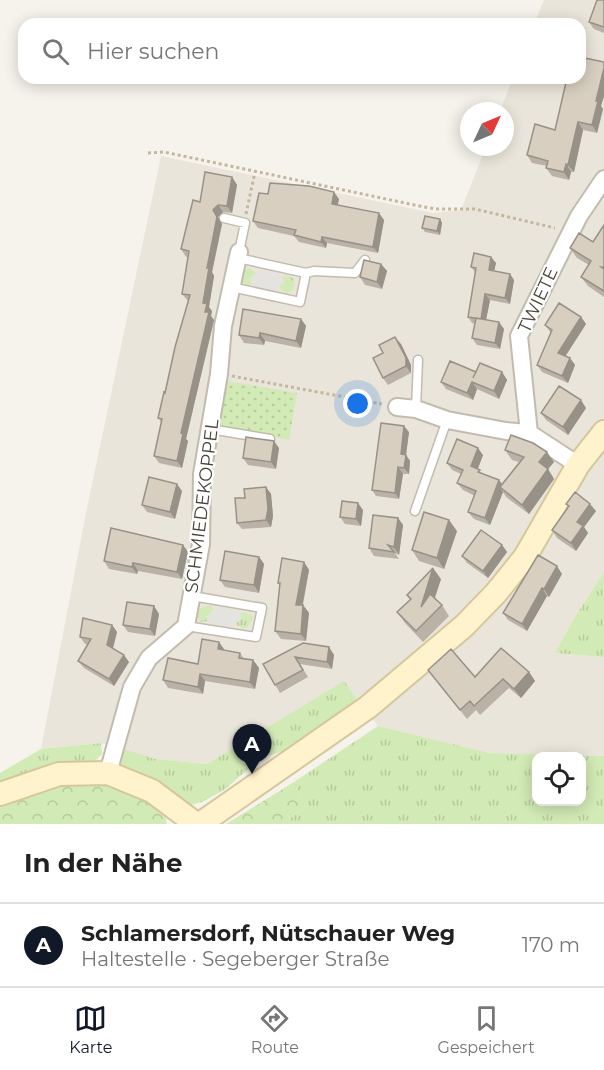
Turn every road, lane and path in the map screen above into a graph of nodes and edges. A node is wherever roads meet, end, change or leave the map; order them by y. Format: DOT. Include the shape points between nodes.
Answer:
graph roads {
  1 [pos="148,153"];
  2 [pos="255,172"];
  3 [pos="604,179"];
  4 [pos="224,218"];
  5 [pos="245,223"];
  6 [pos="572,231"];
  7 [pos="238,255"];
  8 [pos="364,260"];
  9 [pos="306,273"];
  10 [pos="231,287"];
  11 [pos="418,360"];
  12 [pos="219,374"];
  13 [pos="397,407"];
  14 [pos="416,409"];
  15 [pos="447,420"];
  16 [pos="210,429"];
  17 [pos="604,432"];
  18 [pos="529,433"];
  19 [pos="270,439"];
  20 [pos="579,465"];
  21 [pos="416,511"];
  22 [pos="192,596"];
  23 [pos="186,626"];
  24 [pos="108,773"];
  25 [pos="0,794"];
  26 [pos="198,824"];
  1 -- 2 [label="path" via="164,152"];
  2 -- 5 [label="path"];
  2 -- 6 [label="path" via="437,209 475,209"];
  3 -- 6 [label="street, TWIETE"];
  4 -- 5 [label="lane"];
  5 -- 7 [label="lane"];
  6 -- 18 [label="street, TWIETE" via="519,336"];
  7 -- 9 [label="lane"];
  7 -- 10 [label="street, SCHMIEDEKOPPEL"];
  8 -- 9 [label="lane" via="356,273"];
  9 -- 10 [label="lane" via="300,302"];
  10 -- 12 [label="street, SCHMIEDEKOPPEL"];
  11 -- 14 [label="lane"];
  12 -- 13 [label="path"];
  12 -- 16 [label="street, SCHMIEDEKOPPEL"];
  13 -- 14 [label="street"];
  14 -- 15 [label="street"];
  15 -- 18 [label="street"];
  15 -- 21 [label="lane"];
  16 -- 19 [label="lane"];
  16 -- 22 [label="street, SCHMIEDEKOPPEL" via="202,474 201,544"];
  17 -- 20 [label="main road"];
  18 -- 20 [label="street"];
  20 -- 26 [label="main road" via="525,557 464,626 359,714"];
  22 -- 23 [label="street, SCHMIEDEKOPPEL"];
  22 -- 23 [label="lane" via="262,608 256,637"];
  23 -- 24 [label="street" via="149,657 132,687"];
  24 -- 25 [label="main road" via="59,774"];
  24 -- 26 [label="main road" via="152,791"];
}
